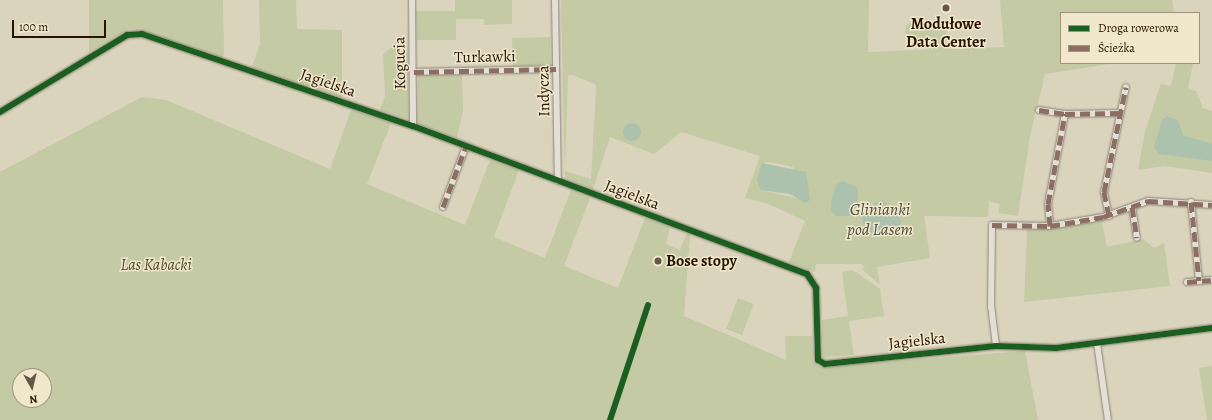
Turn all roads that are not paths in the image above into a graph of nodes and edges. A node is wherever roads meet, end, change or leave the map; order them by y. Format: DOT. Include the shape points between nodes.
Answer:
graph roads {
  1 [pos="412,0"];
  2 [pos="555,0"];
  3 [pos="556,69"];
  4 [pos="414,72"];
  5 [pos="1126,87"];
  6 [pos="1039,110"];
  7 [pos="0,112"];
  8 [pos="1119,113"];
  9 [pos="1065,114"];
  10 [pos="413,126"];
  11 [pos="466,146"];
  12 [pos="558,181"];
  13 [pos="1191,202"];
  14 [pos="1212,205"];
  15 [pos="1132,206"];
  16 [pos="443,207"];
  17 [pos="1109,216"];
  18 [pos="1050,226"];
  19 [pos="1137,238"];
  20 [pos="1211,280"];
  21 [pos="1199,281"];
  22 [pos="1187,282"];
  23 [pos="1212,328"];
  24 [pos="1096,343"];
  25 [pos="996,346"];
  26 [pos="1108,420"];
  1 -- 4 [label="street, Kogucia"];
  2 -- 3 [label="street, Indycza"];
  3 -- 4 [label="street, Turkawki"];
  3 -- 12 [label="street, Indycza"];
  4 -- 10 [label="street, Kogucia"];
  5 -- 8 [label="street"];
  6 -- 9 [label="street"];
  7 -- 10 [label="street, Jagielska" via="133,34"];
  8 -- 9 [label="street"];
  8 -- 17 [label="street" via="1104,192"];
  9 -- 18 [label="street" via="1048,204"];
  10 -- 11 [label="street, Jagielska"];
  11 -- 12 [label="street, Jagielska"];
  11 -- 16 [label="street"];
  12 -- 25 [label="street, Jagielska" via="807,274 816,288 818,360 821,363"];
  13 -- 14 [label="street"];
  13 -- 15 [label="street" via="1148,201"];
  13 -- 21 [label="street"];
  15 -- 17 [label="street"];
  15 -- 19 [label="street"];
  17 -- 18 [label="street"];
  18 -- 25 [label="street" via="992,225 991,307"];
  20 -- 21 [label="street"];
  21 -- 22 [label="street"];
  23 -- 24 [label="street, Jagielska"];
  24 -- 25 [label="street, Jagielska" via="1047,348"];
  24 -- 26 [label="street"];
}
